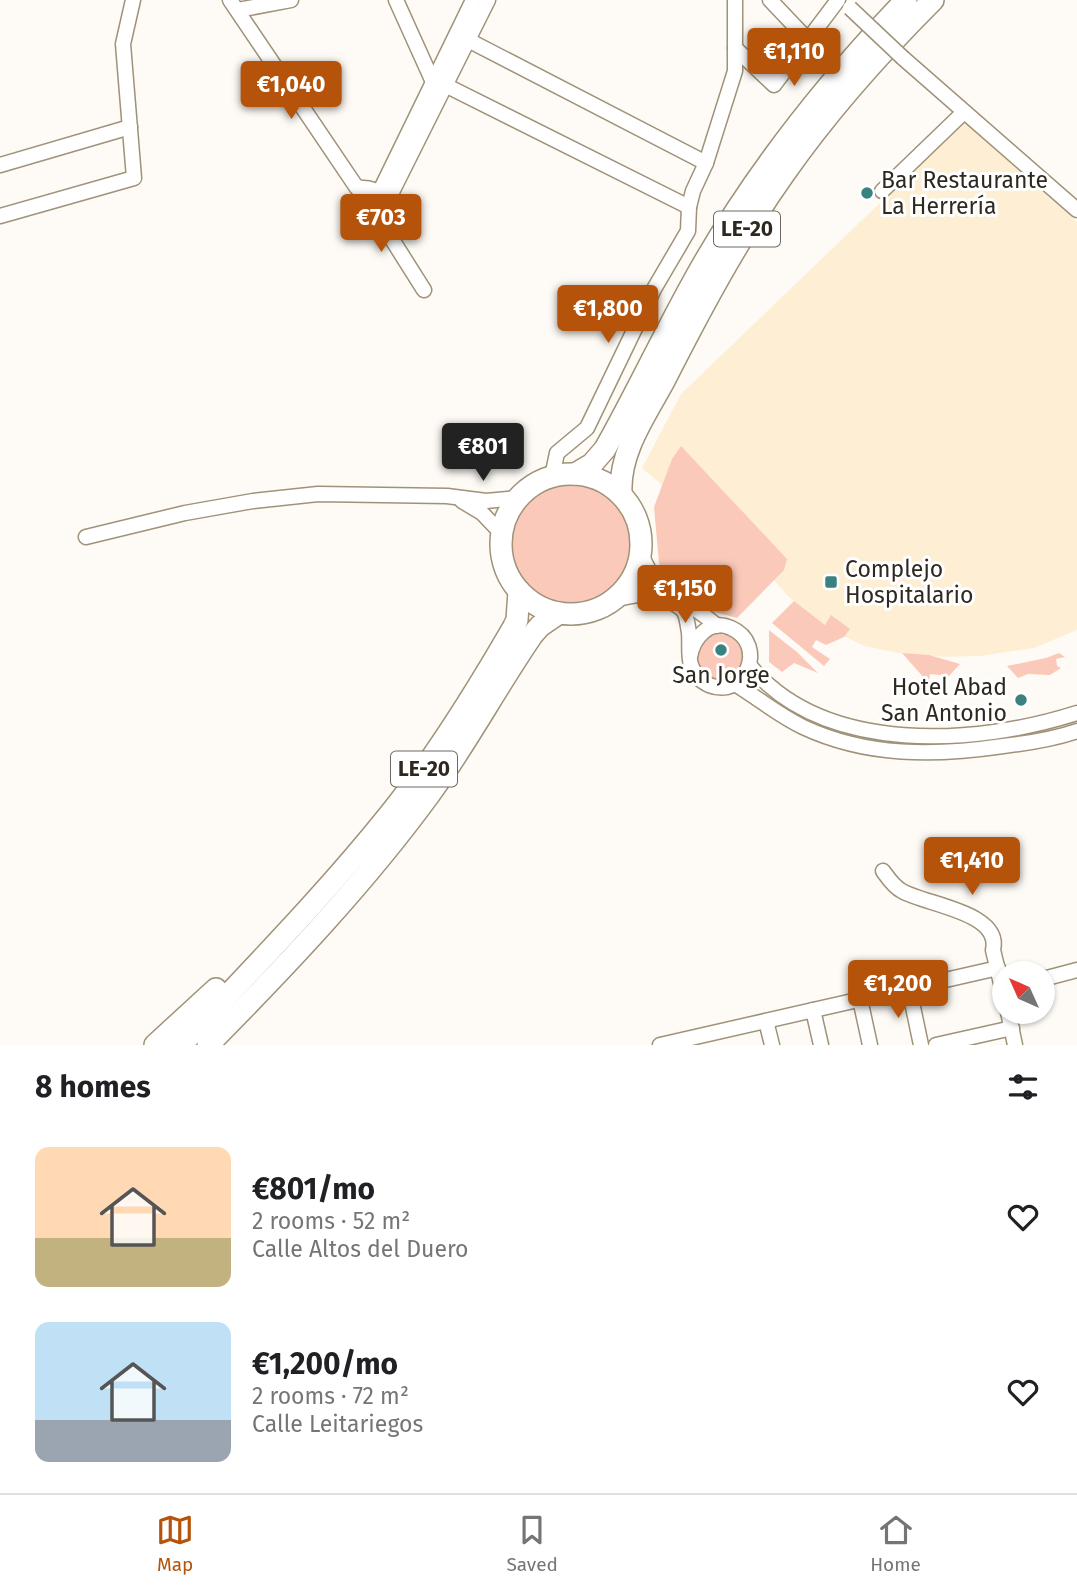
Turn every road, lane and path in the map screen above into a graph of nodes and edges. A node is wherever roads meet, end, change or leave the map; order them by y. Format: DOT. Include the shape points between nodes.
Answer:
graph roads {
  1 [pos="133,0"];
  2 [pos="292,0"];
  3 [pos="397,0"];
  4 [pos="473,0"];
  5 [pos="488,0"];
  6 [pos="736,0"];
  7 [pos="770,0"];
  8 [pos="906,0"];
  9 [pos="933,0"];
  10 [pos="844,3"];
  11 [pos="234,5"];
  12 [pos="468,40"];
  13 [pos="808,40"];
  14 [pos="735,47"];
  15 [pos="439,84"];
  16 [pos="964,112"];
  17 [pos="130,127"];
  18 [pos="1,161"];
  19 [pos="706,163"];
  20 [pos="881,191"];
  21 [pos="385,194"];
  22 [pos="689,207"];
  23 [pos="1077,209"];
  24 [pos="0,216"];
  25 [pos="424,290"];
  26 [pos="575,474"];
  27 [pos="552,477"];
  28 [pos="621,494"];
  29 [pos="447,496"];
  30 [pos="518,498"];
  31 [pos="502,534"];
  32 [pos="86,537"];
  33 [pos="641,552"];
  34 [pos="519,591"];
  35 [pos="614,600"];
  36 [pos="559,613"];
  37 [pos="717,626"];
  38 [pos="690,657"];
  39 [pos="750,666"];
  40 [pos="735,684"];
  41 [pos="1077,713"];
  42 [pos="1077,731"];
  43 [pos="883,871"];
  44 [pos="292,925"];
  45 [pos="996,961"];
  46 [pos="992,969"];
  47 [pos="1077,970"];
  48 [pos="1055,976"];
  49 [pos="909,988"];
  50 [pos="860,999"];
  51 [pos="813,1010"];
  52 [pos="766,1021"];
  53 [pos="1011,1024"];
  54 [pos="1012,1028"];
  55 [pos="713,1039"];
  56 [pos="664,1044"];
  57 [pos="155,1045"];
  58 [pos="181,1045"];
  59 [pos="208,1045"];
  60 [pos="772,1045"];
  61 [pos="821,1045"];
  62 [pos="870,1045"];
  63 [pos="921,1045"];
  64 [pos="936,1045"];
  65 [pos="1015,1045"];
  1 -- 17 [label="street" via="123,44"];
  2 -- 11 [label="street"];
  3 -- 15 [label="street"];
  4 -- 15 [label="street"];
  5 -- 12 [label="street"];
  6 -- 14 [label="street"];
  7 -- 13 [label="street"];
  8 -- 26 [label="highway, LE-20" via="846,64 762,171 704,262 605,450"];
  9 -- 28 [label="highway, LE-20" via="830,113 744,234 629,447 621,472"];
  10 -- 13 [label="street"];
  10 -- 16 [label="street, bridge"];
  11 -- 21 [label="street" via="357,188 370,187"];
  12 -- 15 [label="street"];
  12 -- 19 [label="street"];
  13 -- 14 [label="street" via="774,85"];
  14 -- 19 [label="street" via="735,71"];
  15 -- 21 [label="street"];
  15 -- 22 [label="street"];
  16 -- 20 [label="street"];
  16 -- 23 [label="street"];
  17 -- 18 [label="street"];
  17 -- 24 [label="street" via="134,178"];
  19 -- 22 [label="street"];
  21 -- 25 [label="street" via="396,214 388,233"];
  22 -- 27 [label="street" via="688,231 654,289 587,428 557,453"];
  26 -- 27 [label="highway"];
  26 -- 28 [label="highway" via="600,479"];
  27 -- 30 [label="highway"];
  28 -- 33 [label="highway" via="637,518"];
  29 -- 30 [label="street" via="486,501"];
  29 -- 31 [label="street" via="475,508"];
  29 -- 32 [label="street" via="318,494 253,501"];
  30 -- 31 [label="highway"];
  31 -- 34 [label="highway" via="505,566"];
  33 -- 35 [label="highway" via="632,579"];
  33 -- 37 [label="street" via="661,587"];
  34 -- 36 [label="highway" via="537,606"];
  34 -- 44 [label="highway, LE-20" via="517,620 449,733 391,813"];
  35 -- 36 [label="highway" via="596,610"];
  35 -- 38 [label="street" via="648,594 678,606 685,613"];
  36 -- 59 [label="highway, LE-20" via="533,634 461,750 399,834 344,900"];
  37 -- 38 [label="street" via="701,633"];
  37 -- 39 [label="street" via="734,629 747,641"];
  38 -- 40 [label="street" via="694,672 705,683"];
  39 -- 40 [label="street"];
  39 -- 41 [label="street" via="778,693 815,713 891,734 1000,731"];
  40 -- 42 [label="street" via="804,727 887,751 973,751"];
  43 -- 45 [label="street" via="901,891 974,916 986,925 995,944"];
  44 -- 57 [label="highway, LE-20"];
  44 -- 58 [label="highway, LE-20"];
  46 -- 49 [label="street"];
  47 -- 48 [label="street"];
  49 -- 50 [label="street"];
  49 -- 63 [label="street"];
  50 -- 51 [label="street"];
  50 -- 62 [label="street"];
  51 -- 52 [label="street"];
  51 -- 61 [label="street"];
  52 -- 55 [label="street"];
  52 -- 60 [label="street"];
  53 -- 54 [label="street"];
  54 -- 64 [label="street"];
  54 -- 65 [label="street"];
  55 -- 56 [label="street"];
}
